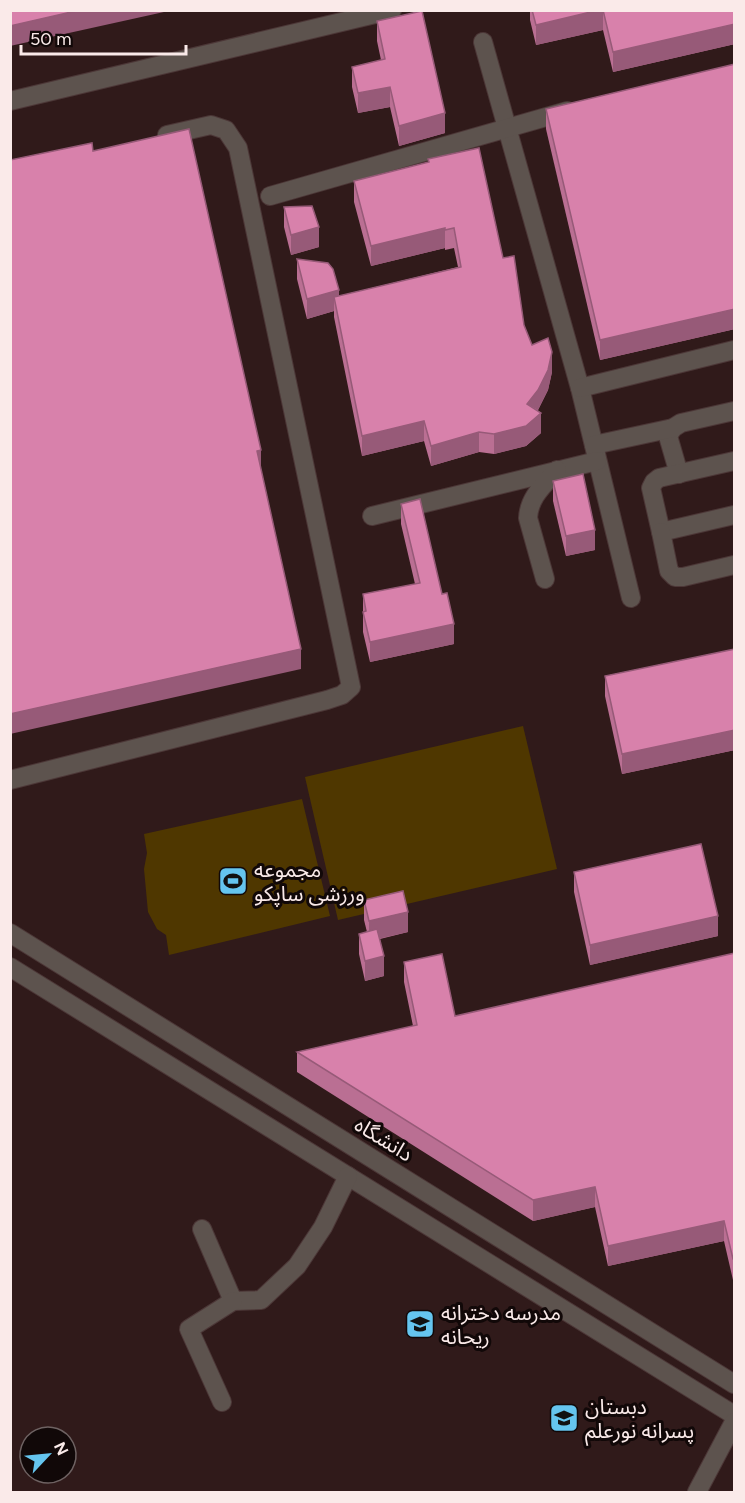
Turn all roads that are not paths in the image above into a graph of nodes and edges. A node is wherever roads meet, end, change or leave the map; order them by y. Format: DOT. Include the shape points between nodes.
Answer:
graph roads {
  1 [pos="392,10"];
  2 [pos="483,42"];
  3 [pos="10,101"];
  4 [pos="587,106"];
  5 [pos="507,127"];
  6 [pos="155,137"];
  7 [pos="270,196"];
  8 [pos="735,350"];
  9 [pos="580,388"];
  10 [pos="735,411"];
  11 [pos="673,428"];
  12 [pos="596,452"];
  13 [pos="735,461"];
  14 [pos="556,471"];
  15 [pos="679,474"];
  16 [pos="735,515"];
  17 [pos="372,516"];
  18 [pos="661,532"];
  19 [pos="735,565"];
  20 [pos="545,579"];
  21 [pos="630,598"];
  22 [pos="10,780"];
  23 [pos="10,933"];
  24 [pos="10,967"];
  25 [pos="348,1176"];
  26 [pos="202,1229"];
  27 [pos="233,1301"];
  28 [pos="735,1384"];
  29 [pos="222,1402"];
  30 [pos="735,1415"];
  31 [pos="735,1422"];
  32 [pos="697,1492"];
  1 -- 3 [label="street"];
  2 -- 5 [label="street"];
  4 -- 5 [label="street"];
  5 -- 7 [label="street"];
  5 -- 9 [label="street"];
  6 -- 22 [label="street" via="211,125 226,130 238,148 351,687 327,700"];
  8 -- 9 [label="street"];
  9 -- 12 [label="street"];
  10 -- 11 [label="street"];
  11 -- 12 [label="street"];
  11 -- 15 [label="street" via="669,436"];
  12 -- 14 [label="street"];
  12 -- 21 [label="street"];
  13 -- 15 [label="street"];
  14 -- 17 [label="street"];
  14 -- 20 [label="street" via="529,507 528,518"];
  15 -- 18 [label="street" via="660,478 651,488"];
  16 -- 18 [label="street"];
  18 -- 19 [label="street" via="669,571 675,577"];
  23 -- 28 [label="street, دانشگاه"];
  24 -- 25 [label="street"];
  25 -- 27 [label="street" via="323,1227 297,1266 261,1300"];
  25 -- 30 [label="street"];
  26 -- 27 [label="street"];
  27 -- 29 [label="street" via="189,1329"];
  31 -- 32 [label="street"];
}
